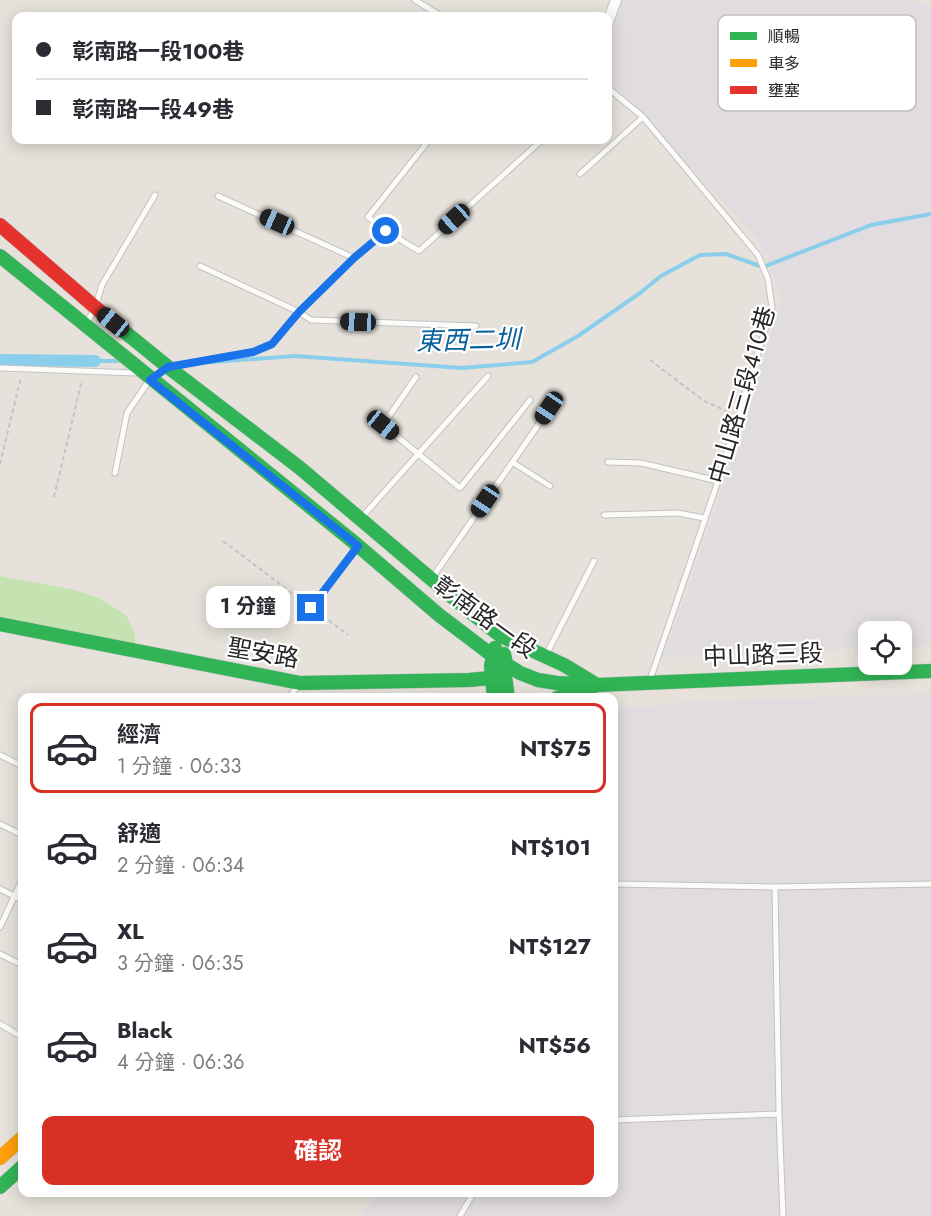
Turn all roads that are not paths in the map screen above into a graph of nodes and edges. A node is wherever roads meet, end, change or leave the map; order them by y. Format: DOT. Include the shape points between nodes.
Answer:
graph roads {
  1 [pos="415,0"];
  2 [pos="434,12"];
  3 [pos="612,91"];
  4 [pos="643,117"];
  5 [pos="426,144"];
  6 [pos="538,144"];
  7 [pos="580,174"];
  8 [pos="155,195"];
  9 [pos="218,196"];
  10 [pos="0,225"];
  11 [pos="386,231"];
  12 [pos="0,256"];
  13 [pos="354,258"];
  14 [pos="200,266"];
  15 [pos="95,308"];
  16 [pos="299,312"];
  17 [pos="85,326"];
  18 [pos="476,326"];
  19 [pos="168,367"];
  20 [pos="0,368"];
  21 [pos="416,376"];
  22 [pos="488,376"];
  23 [pos="150,380"];
  24 [pos="530,400"];
  25 [pos="549,408"];
  26 [pos="418,453"];
  27 [pos="512,462"];
  28 [pos="608,462"];
  29 [pos="115,473"];
  30 [pos="717,481"];
  31 [pos="550,486"];
  32 [pos="604,515"];
  33 [pos="704,518"];
  34 [pos="359,519"];
  35 [pos="358,546"];
  36 [pos="594,561"];
  37 [pos="431,579"];
  38 [pos="311,608"];
  39 [pos="0,624"];
  40 [pos="501,636"];
  41 [pos="492,655"];
  42 [pos="545,657"];
  43 [pos="505,670"];
  44 [pos="931,671"];
  45 [pos="522,674"];
  46 [pos="490,678"];
  47 [pos="650,682"];
  48 [pos="300,683"];
  49 [pos="597,685"];
  50 [pos="292,693"];
  51 [pos="493,693"];
  52 [pos="507,693"];
  53 [pos="572,693"];
  54 [pos="585,693"];
  55 [pos="0,755"];
  56 [pos="18,764"];
  57 [pos="0,824"];
  58 [pos="18,833"];
  59 [pos="618,884"];
  60 [pos="931,884"];
  61 [pos="776,887"];
  62 [pos="0,889"];
  63 [pos="18,890"];
  64 [pos="15,897"];
  65 [pos="18,898"];
  66 [pos="0,927"];
  67 [pos="0,954"];
  68 [pos="18,963"];
  69 [pos="0,1024"];
  70 [pos="18,1034"];
  71 [pos="779,1114"];
  72 [pos="618,1120"];
  73 [pos="18,1142"];
  74 [pos="0,1158"];
  75 [pos="18,1171"];
  76 [pos="0,1187"];
  77 [pos="471,1197"];
  78 [pos="460,1216"];
  79 [pos="783,1216"];
  1 -- 2 [label="lane"];
  3 -- 4 [label="lane, 中山路三段410巷"];
  4 -- 7 [label="lane"];
  4 -- 30 [label="lane, 中山路三段410巷" via="758,255 768,279 772,307"];
  5 -- 11 [label="lane" via="368,217"];
  6 -- 11 [label="lane" via="419,251"];
  8 -- 15 [label="lane" via="102,285"];
  9 -- 13 [label="lane"];
  10 -- 15 [label="main road, 彰南路一段"];
  11 -- 13 [label="lane"];
  12 -- 17 [label="main road, 彰南路一段"];
  13 -- 16 [label="lane"];
  14 -- 16 [label="lane"];
  15 -- 17 [label="lane"];
  15 -- 19 [label="main road, 彰南路一段"];
  16 -- 18 [label="lane" via="311,320"];
  16 -- 19 [label="lane" via="272,344 253,352"];
  17 -- 23 [label="main road, 彰南路一段"];
  19 -- 23 [label="lane"];
  19 -- 34 [label="main road, 彰南路一段"];
  20 -- 23 [label="lane" via="133,372"];
  21 -- 26 [label="lane" via="383,425"];
  22 -- 26 [label="lane"];
  23 -- 29 [label="lane" via="127,413"];
  23 -- 35 [label="main road, 彰南路一段"];
  24 -- 26 [label="lane" via="460,488"];
  25 -- 27 [label="lane"];
  26 -- 34 [label="lane"];
  27 -- 31 [label="lane"];
  27 -- 37 [label="lane"];
  28 -- 30 [label="lane" via="641,463"];
  30 -- 33 [label="lane, 中山路三段410巷"];
  32 -- 33 [label="lane" via="678,513"];
  33 -- 47 [label="lane, 中山路三段410巷"];
  34 -- 37 [label="main road, 彰南路一段"];
  35 -- 38 [label="lane"];
  35 -- 41 [label="main road, 彰南路一段"];
  36 -- 42 [label="lane"];
  37 -- 40 [label="main road, 彰南路一段"];
  39 -- 48 [label="main road, 聖安路"];
  40 -- 41 [label="main road"];
  40 -- 42 [label="main road, 彰南路一段"];
  40 -- 43 [label="main road"];
  41 -- 43 [label="main road, 彰南路一段"];
  41 -- 46 [label="main road"];
  42 -- 49 [label="main road, 彰南路一段"];
  43 -- 45 [label="main road, 聖安路"];
  43 -- 46 [label="main road, 聖安路"];
  43 -- 52 [label="main road"];
  44 -- 47 [label="main road, 中山路三段"];
  45 -- 49 [label="main road, 彰南路一段" via="561,684"];
  46 -- 48 [label="main road, 聖安路"];
  46 -- 51 [label="main road"];
  47 -- 49 [label="main road, 中山路三段"];
  48 -- 50 [label="lane"];
  49 -- 53 [label="main road, 中山路三段"];
  49 -- 54 [label="main road, 中山路三段"];
  55 -- 56 [label="lane"];
  57 -- 58 [label="lane"];
  59 -- 61 [label="lane"];
  60 -- 61 [label="lane"];
  61 -- 71 [label="lane"];
  62 -- 64 [label="lane"];
  63 -- 64 [label="lane"];
  64 -- 65 [label="lane"];
  64 -- 66 [label="lane"];
  67 -- 68 [label="lane"];
  69 -- 70 [label="lane"];
  71 -- 72 [label="lane"];
  71 -- 79 [label="lane"];
  73 -- 74 [label="main road"];
  75 -- 76 [label="main road"];
  77 -- 78 [label="lane"];
}
